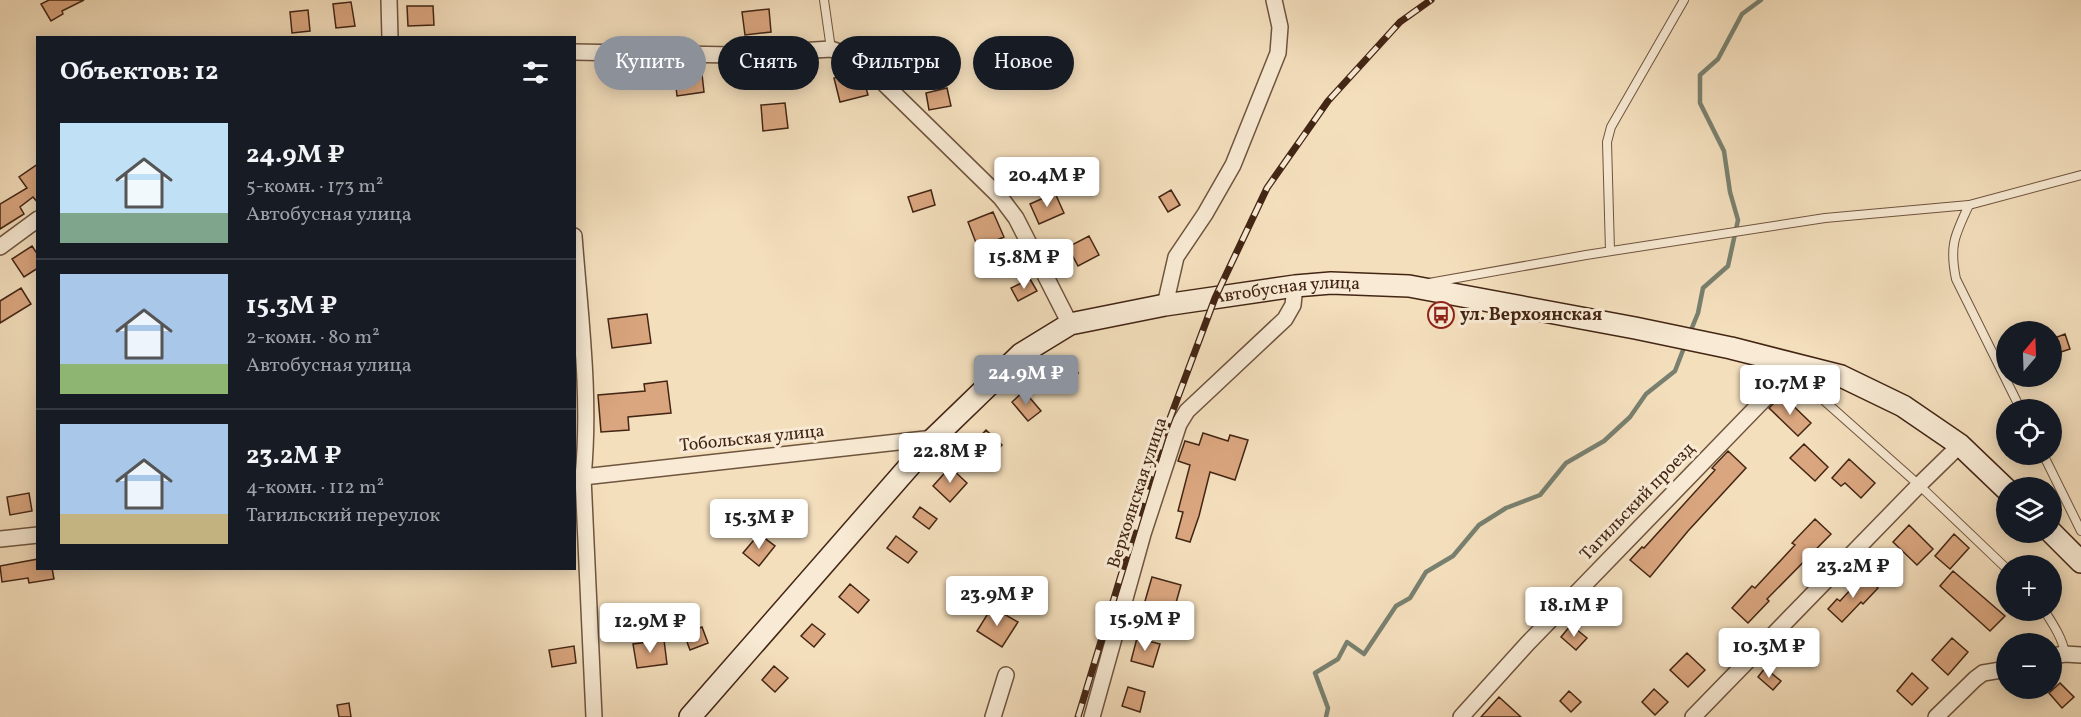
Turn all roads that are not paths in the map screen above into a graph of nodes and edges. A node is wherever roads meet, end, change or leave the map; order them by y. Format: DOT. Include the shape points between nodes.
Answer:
graph roads {
  1 [pos="388,0"];
  2 [pos="824,0"];
  3 [pos="1274,0"];
  4 [pos="1684,0"];
  5 [pos="390,36"];
  6 [pos="831,49"];
  7 [pos="576,52"];
  8 [pos="891,90"];
  9 [pos="2081,175"];
  10 [pos="1969,205"];
  11 [pos="36,221"];
  12 [pos="0,248"];
  13 [pos="1610,251"];
  14 [pos="576,262"];
  15 [pos="1296,286"];
  16 [pos="1409,286"];
  17 [pos="1165,305"];
  18 [pos="1070,324"];
  19 [pos="1783,368"];
  20 [pos="2016,399"];
  21 [pos="934,438"];
  22 [pos="1960,445"];
  23 [pos="2048,465"];
  24 [pos="579,477"];
  25 [pos="1996,479"];
  26 [pos="1919,485"];
  27 [pos="2081,531"];
  28 [pos="36,535"];
  29 [pos="0,539"];
  30 [pos="2062,543"];
  31 [pos="1996,558"];
  32 [pos="2081,562"];
  33 [pos="2062,655"];
  34 [pos="2081,655"];
  35 [pos="1996,671"];
  36 [pos="1006,675"];
  37 [pos="594,717"];
  38 [pos="690,717"];
  39 [pos="993,717"];
  40 [pos="1092,717"];
  41 [pos="1461,717"];
  42 [pos="1693,717"];
  43 [pos="1936,717"];
  1 -- 5 [label="street"];
  2 -- 6 [label="lane"];
  3 -- 17 [label="street" via="1280,27 1278,53 1233,165 1176,257"];
  4 -- 13 [label="lane" via="1611,128 1607,142"];
  6 -- 7 [label="street" via="733,55"];
  8 -- 18 [label="street" via="1001,198 1016,218"];
  9 -- 10 [label="lane"];
  10 -- 13 [label="lane" via="1825,218"];
  10 -- 20 [label="lane" via="1953,240 1956,279"];
  11 -- 12 [label="street"];
  13 -- 16 [label="lane"];
  14 -- 24 [label="street" via="586,451"];
  15 -- 16 [label="street, Автобусная улица"];
  15 -- 17 [label="street, Автобусная улица"];
  15 -- 40 [label="street, Верхоянская улица" via="1293,305 1285,319 1187,411 1179,424 1143,534"];
  16 -- 19 [label="street, Автобусная улица" via="1731,348"];
  17 -- 18 [label="street, Автобусная улица"];
  18 -- 21 [label="street, Автобусная улица" via="1021,354"];
  19 -- 22 [label="street, Автобусная улица" via="1841,376 1903,406"];
  19 -- 26 [label="lane"];
  19 -- 41 [label="street, Тагильский проезд" via="1776,387"];
  21 -- 24 [label="street, Тобольская улица"];
  21 -- 38 [label="street, Автобусная улица"];
  22 -- 25 [label="street, Автобусная улица"];
  22 -- 26 [label="street"];
  23 -- 27 [label="lane"];
  24 -- 37 [label="street"];
  26 -- 31 [label="lane"];
  26 -- 42 [label="street"];
  28 -- 29 [label="street"];
  30 -- 32 [label="street"];
  33 -- 34 [label="street"];
  35 -- 43 [label="street" via="1975,679"];
  36 -- 39 [label="street"];
}
